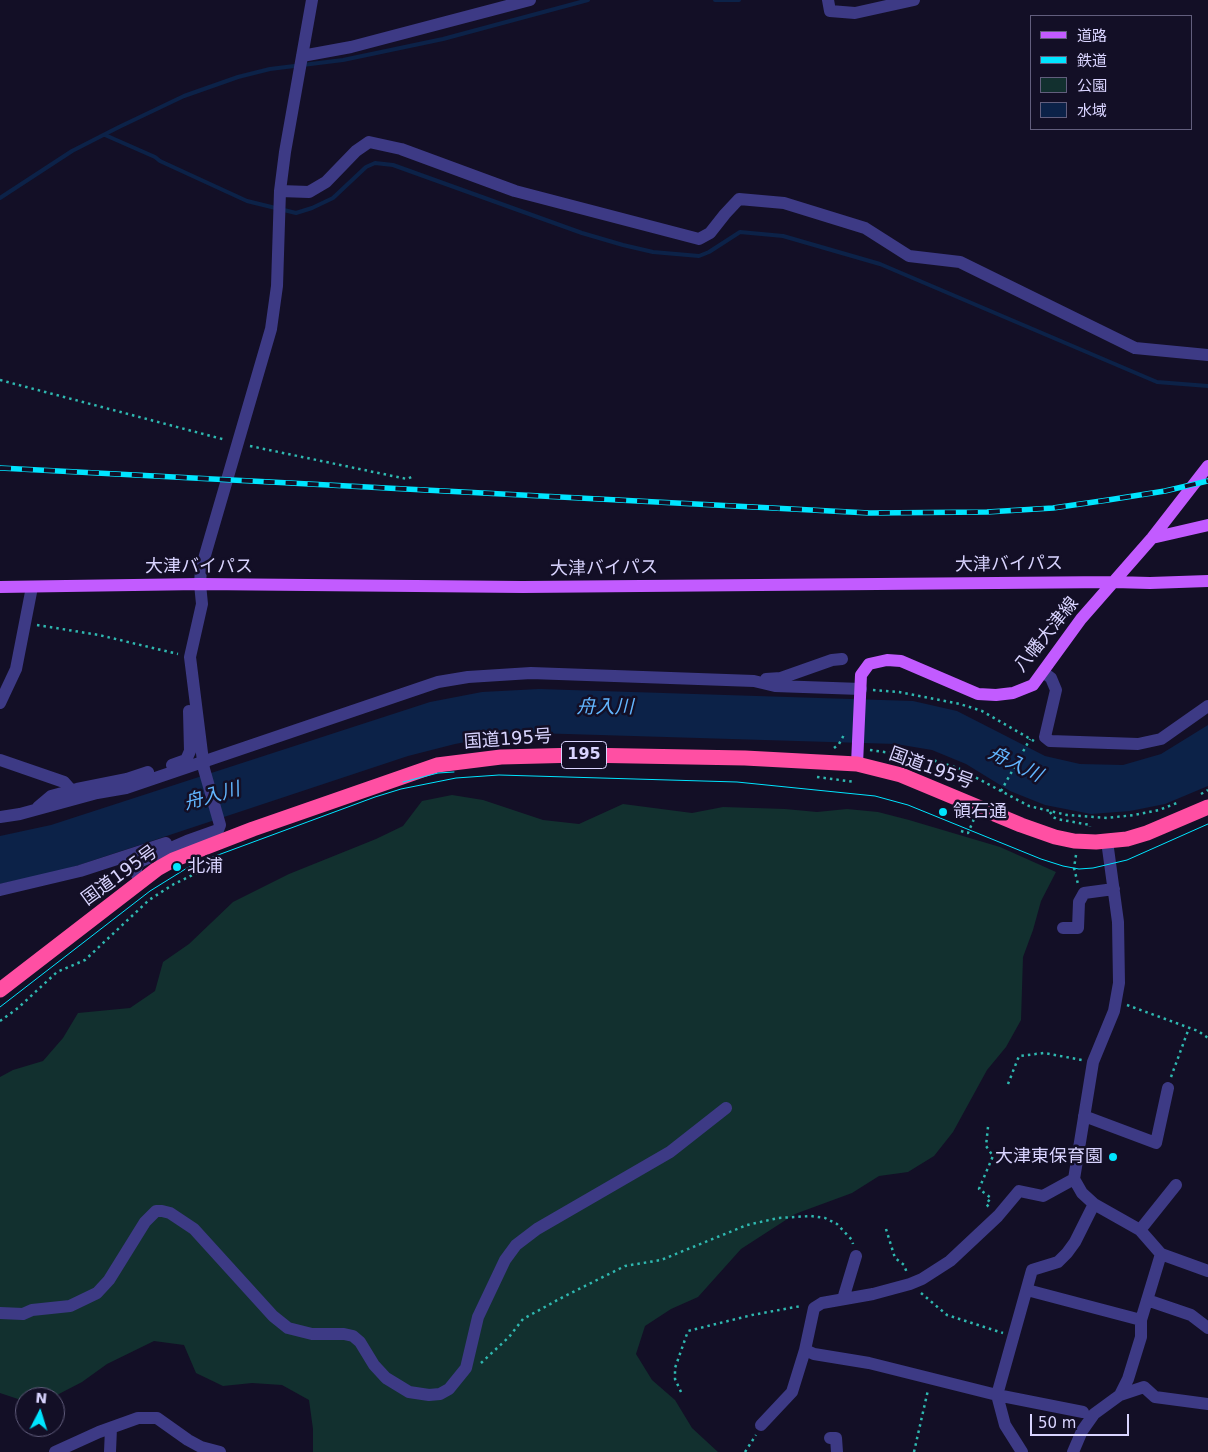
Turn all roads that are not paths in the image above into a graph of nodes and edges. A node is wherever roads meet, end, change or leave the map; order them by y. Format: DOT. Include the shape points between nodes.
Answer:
graph roads {
  1 [pos="312,0"];
  2 [pos="530,0"];
  3 [pos="828,0"];
  4 [pos="914,0"];
  5 [pos="302,56"];
  6 [pos="280,191"];
  7 [pos="1208,355"];
  8 [pos="1208,466"];
  9 [pos="1208,525"];
  10 [pos="1152,538"];
  11 [pos="1208,581"];
  12 [pos="1114,582"];
  13 [pos="200,584"];
  14 [pos="0,587"];
  15 [pos="32,587"];
  16 [pos="842,659"];
  17 [pos="191,660"];
  18 [pos="1042,672"];
  19 [pos="754,680"];
  20 [pos="860,692"];
  21 [pos="0,703"];
  22 [pos="1208,706"];
  23 [pos="858,752"];
  24 [pos="0,760"];
  25 [pos="204,765"];
  26 [pos="71,790"];
  27 [pos="1208,807"];
  28 [pos="34,810"];
  29 [pos="0,817"];
  30 [pos="220,823"];
  31 [pos="1107,841"];
  32 [pos="141,882"];
  33 [pos="1114,889"];
  34 [pos="0,890"];
  35 [pos="1063,928"];
  36 [pos="0,990"];
  37 [pos="1168,1088"];
  38 [pos="726,1108"];
  39 [pos="1084,1116"];
  40 [pos="1074,1178"];
  41 [pos="1176,1185"];
  42 [pos="1094,1204"];
  43 [pos="1140,1230"];
  44 [pos="1161,1254"];
  45 [pos="856,1256"];
  46 [pos="1208,1271"];
  47 [pos="1027,1290"];
  48 [pos="843,1300"];
  49 [pos="1147,1300"];
  50 [pos="0,1313"];
  51 [pos="1141,1320"];
  52 [pos="1208,1328"];
  53 [pos="805,1350"];
  54 [pos="997,1394"];
  55 [pos="1120,1395"];
  56 [pos="1208,1404"];
  57 [pos="1083,1412"];
  58 [pos="761,1425"];
  59 [pos="111,1428"];
  60 [pos="830,1438"];
  61 [pos="55,1452"];
  62 [pos="110,1452"];
  63 [pos="220,1452"];
  64 [pos="837,1452"];
  65 [pos="1022,1452"];
  66 [pos="1073,1452"];
  1 -- 5 [label="street"];
  2 -- 5 [label="street" via="351,47"];
  3 -- 4 [label="street" via="830,11 854,13"];
  5 -- 6 [label="street"];
  6 -- 7 [label="street" via="309,192 326,182 369,142 409,151 515,191 699,239 710,234 739,199 784,203 865,228 908,256 960,262 1135,348"];
  6 -- 13 [label="street" via="277,286 271,329 201,568"];
  8 -- 10 [label="main road, 八幡大津線"];
  9 -- 10 [label="main road"];
  10 -- 12 [label="main road, 八幡大津線"];
  11 -- 12 [label="main road, 大津バイパス"];
  12 -- 13 [label="main road, 大津バイパス" via="523,587"];
  12 -- 18 [label="main road, 八幡大津線" via="1081,619"];
  13 -- 15 [label="main road, 大津バイパス"];
  13 -- 17 [label="street" via="202,604"];
  14 -- 15 [label="main road, 大津バイパス"];
  15 -- 21 [label="street" via="16,669"];
  16 -- 19 [label="street" via="781,678"];
  17 -- 25 [label="street"];
  17 -- 26 [label="street" via="188,686 190,751 186,760 127,779"];
  18 -- 20 [label="main road, 八幡大津線" via="1033,685 1014,693 978,694 901,661 887,660 869,664 861,675"];
  18 -- 22 [label="street" via="1051,678 1056,690 1045,737 1050,741 1138,744 1162,739"];
  19 -- 20 [label="street" via="776,686"];
  19 -- 25 [label="street" via="531,673 468,677 438,682"];
  20 -- 23 [label="main road, 八幡大津線"];
  23 -- 31 [label="highway, 国道195号 / 195" via="902,775 1055,837 1074,841"];
  23 -- 32 [label="highway, 国道195号 / 195" via="745,758 501,757 437,765 193,852 157,869"];
  24 -- 26 [label="street" via="64,782"];
  25 -- 28 [label="street"];
  25 -- 30 [label="street"];
  26 -- 28 [label="street" via="51,796"];
  27 -- 31 [label="highway, 国道195号 / 195" via="1147,833"];
  28 -- 29 [label="street"];
  30 -- 32 [label="street" via="218,830 139,862 136,873"];
  30 -- 34 [label="street" via="80,871"];
  31 -- 33 [label="street"];
  32 -- 36 [label="highway, 国道195号 / 195"];
  33 -- 35 [label="street" via="1084,893 1079,902 1078,928"];
  33 -- 39 [label="street" via="1119,983 1114,1010 1093,1062"];
  37 -- 39 [label="street" via="1156,1143"];
  38 -- 50 [label="street" via="670,1152 536,1229 516,1245 505,1260 478,1317 466,1368 449,1389 440,1394 410,1392 386,1378 353,1336 312,1334 288,1328 273,1316 194,1229 170,1212 156,1211 145,1222 97,1293 70,1306 23,1314"];
  39 -- 40 [label="street"];
  40 -- 42 [label="street" via="1082,1193"];
  40 -- 48 [label="street" via="1043,1196 1019,1191 998,1216 950,1261 922,1279"];
  41 -- 43 [label="street"];
  42 -- 43 [label="street"];
  42 -- 47 [label="street" via="1067,1254 1058,1262 1032,1270"];
  43 -- 44 [label="street"];
  44 -- 46 [label="street"];
  44 -- 49 [label="street"];
  45 -- 48 [label="street"];
  47 -- 51 [label="street"];
  47 -- 54 [label="street"];
  48 -- 53 [label="street" via="822,1303 814,1308"];
  49 -- 51 [label="street"];
  49 -- 52 [label="street" via="1191,1314"];
  51 -- 55 [label="street" via="1141,1337"];
  53 -- 54 [label="street" via="869,1362"];
  53 -- 58 [label="street" via="792,1392"];
  54 -- 57 [label="street"];
  54 -- 65 [label="street" via="1005,1425"];
  55 -- 56 [label="street" via="1144,1387 1155,1397"];
  55 -- 66 [label="street" via="1094,1414"];
  59 -- 61 [label="street"];
  59 -- 62 [label="street"];
  59 -- 63 [label="street" via="138,1418 157,1418 188,1440"];
  60 -- 64 [label="street" via="836,1438"];
}
